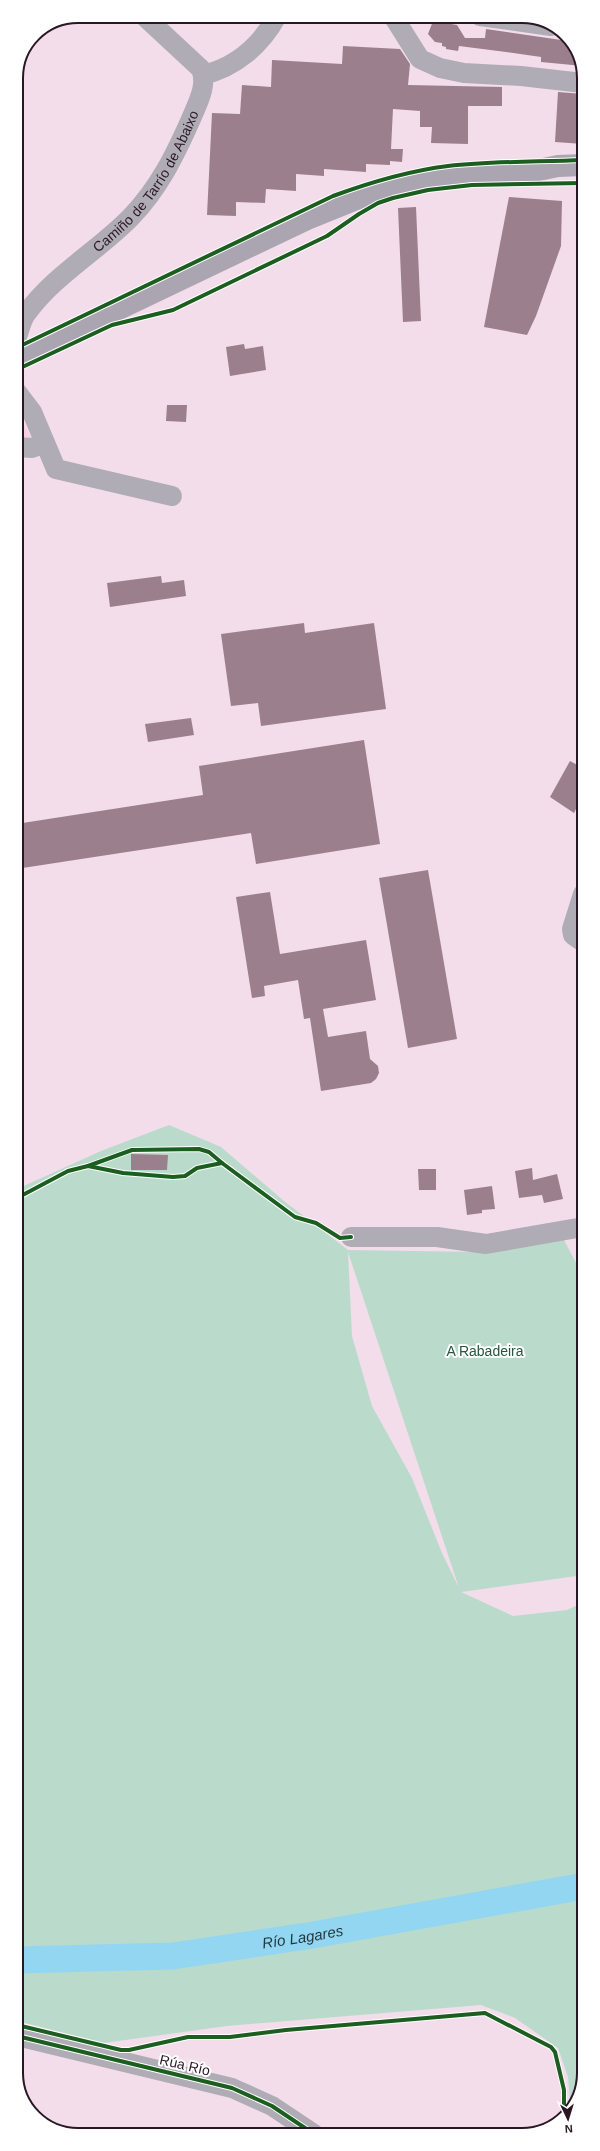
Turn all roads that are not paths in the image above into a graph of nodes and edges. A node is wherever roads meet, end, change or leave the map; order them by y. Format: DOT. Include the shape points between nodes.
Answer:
graph roads {
  1 [pos="152,23"];
  2 [pos="272,23"];
  3 [pos="397,23"];
  4 [pos="203,75"];
  5 [pos="577,82"];
  6 [pos="577,165"];
  7 [pos="529,172"];
  8 [pos="577,176"];
  9 [pos="23,321"];
  10 [pos="23,355"];
  11 [pos="23,400"];
  12 [pos="45,443"];
  13 [pos="23,444"];
  14 [pos="172,496"];
  15 [pos="577,913"];
  16 [pos="577,938"];
  17 [pos="577,1227"];
  18 [pos="351,1237"];
  19 [pos="23,2037"];
  20 [pos="305,2128"];
  1 -- 4 [label="street" via="201,69"];
  2 -- 4 [label="street" via="243,58 220,71"];
  3 -- 5 [label="street" via="420,59 440,68 464,73"];
  4 -- 9 [label="street, Camiño de Tarrío de Abaixo" via="202,91 174,158 160,181 130,218 49,288"];
  6 -- 7 [label="main road"];
  7 -- 8 [label="main road"];
  7 -- 10 [label="main road" via="443,177 365,195 308,218"];
  11 -- 12 [label="street" via="32,412"];
  12 -- 13 [label="street" via="32,448"];
  12 -- 14 [label="street" via="56,469"];
  15 -- 16 [label="street" via="572,929 573,935"];
  17 -- 18 [label="street" via="486,1244 437,1237"];
  19 -- 20 [label="street, Rúa Río" via="232,2088 272,2106"];
}
